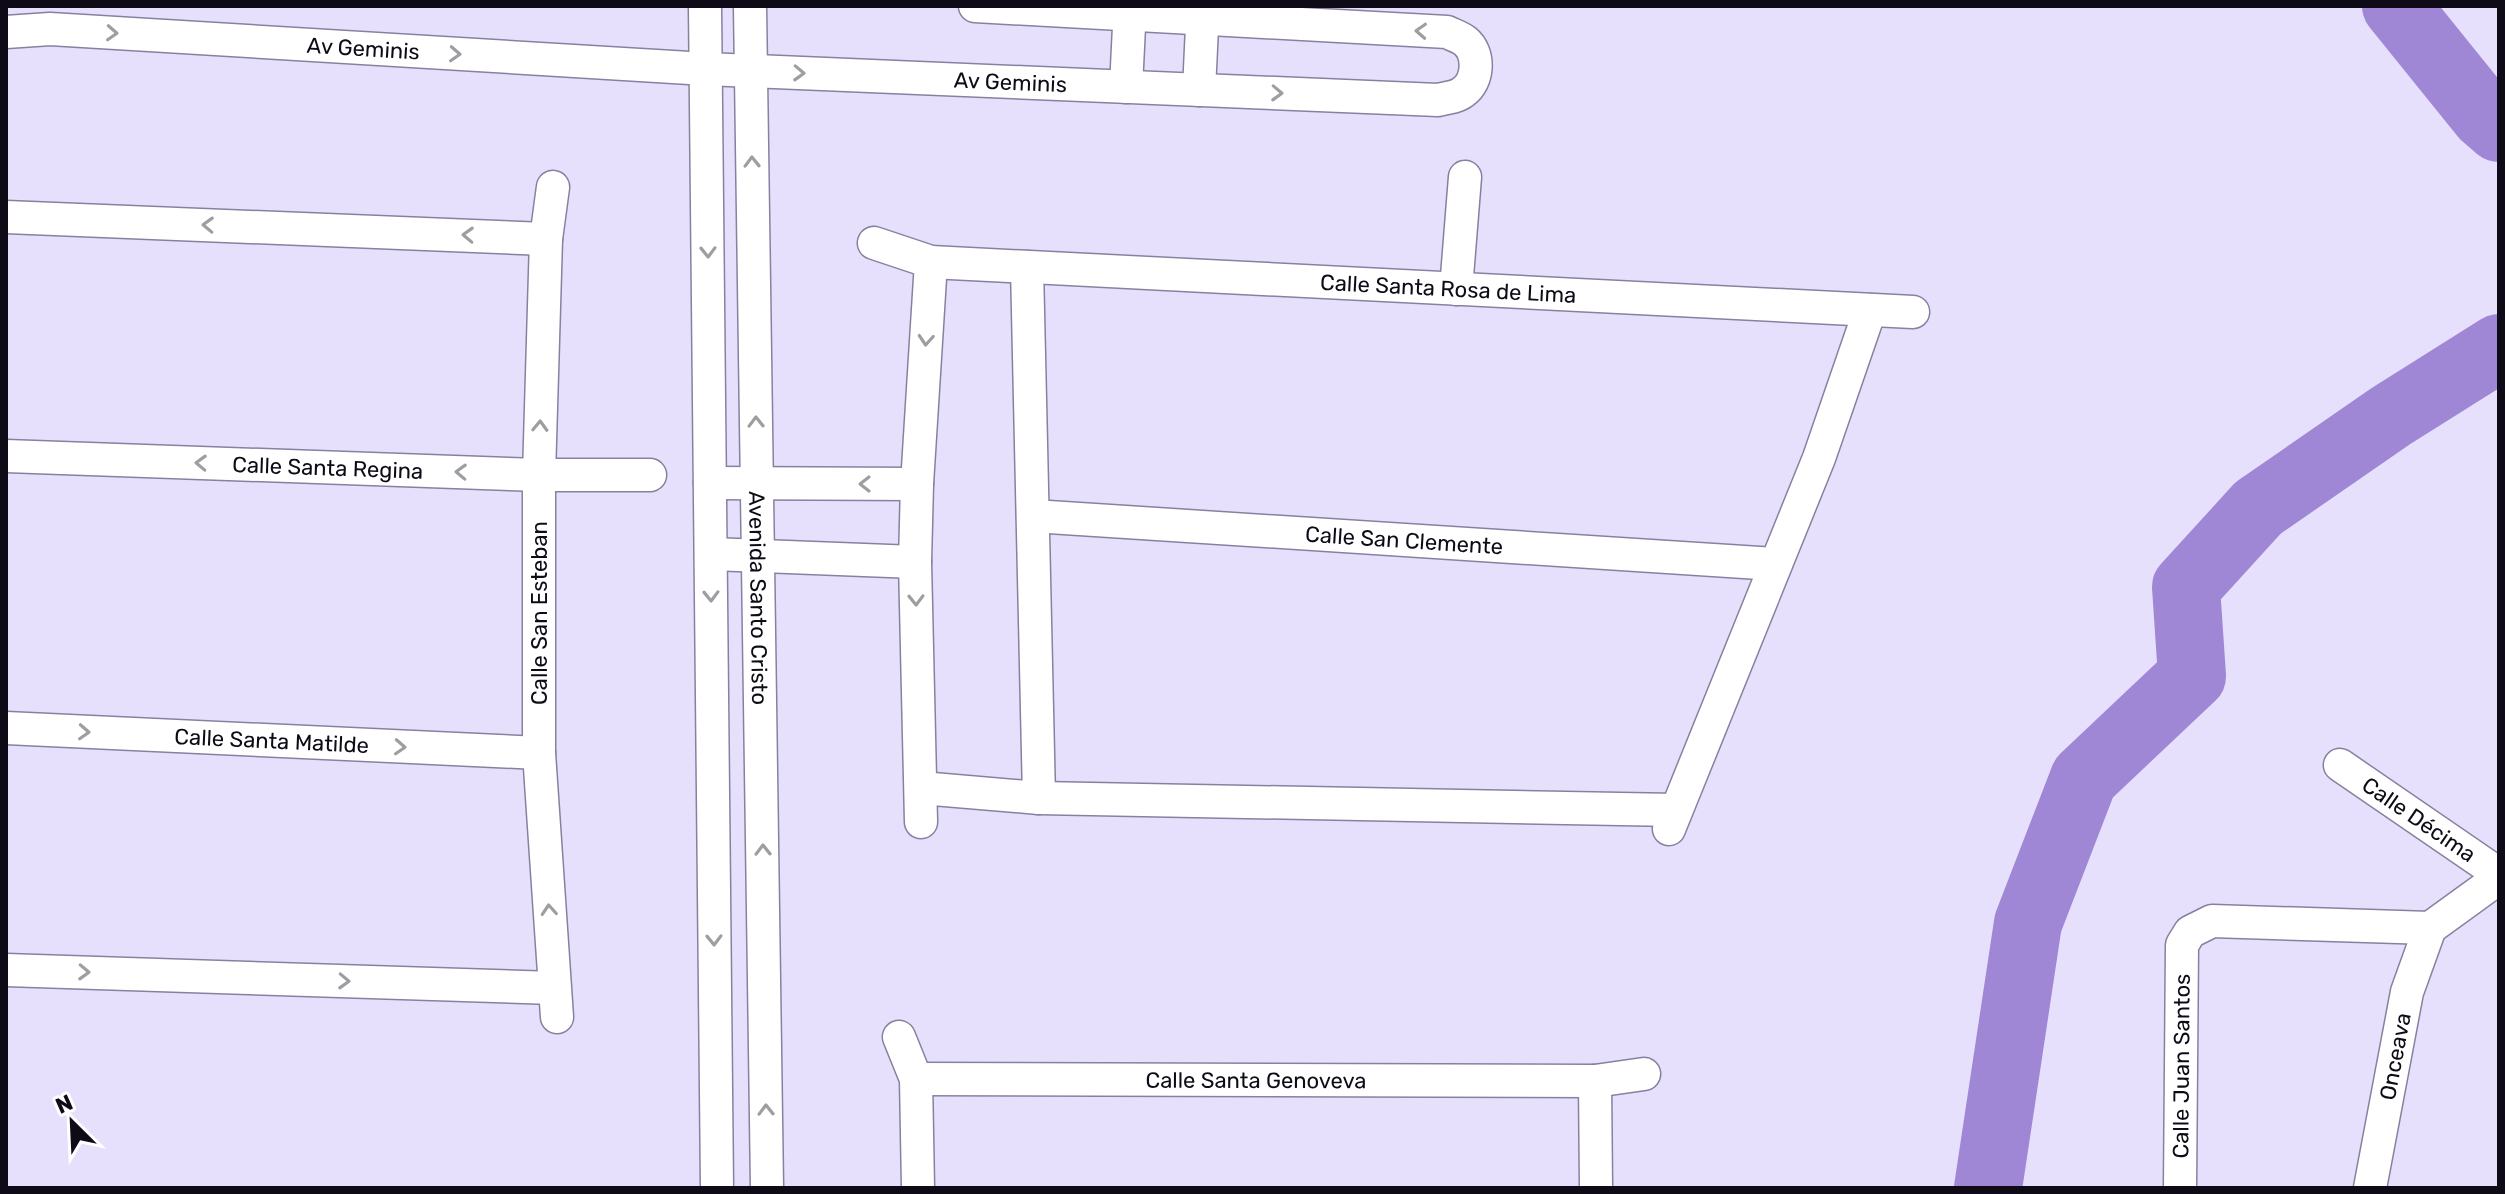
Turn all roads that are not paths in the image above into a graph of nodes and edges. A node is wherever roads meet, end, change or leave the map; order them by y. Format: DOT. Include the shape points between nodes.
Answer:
graph roads {
  1 [pos="705,6"];
  2 [pos="750,6"];
  3 [pos="975,6"];
  4 [pos="1129,10"];
  5 [pos="1203,12"];
  6 [pos="50,18"];
  7 [pos="6,32"];
  8 [pos="706,69"];
  9 [pos="751,71"];
  10 [pos="1126,87"];
  11 [pos="1199,90"];
  12 [pos="1465,177"];
  13 [pos="553,187"];
  14 [pos="6,217"];
  15 [pos="546,239"];
  16 [pos="874,243"];
  17 [pos="931,262"];
  18 [pos="1027,267"];
  19 [pos="1456,289"];
  20 [pos="1870,310"];
  21 [pos="1913,312"];
  22 [pos="6,456"];
  23 [pos="539,475"];
  24 [pos="650,475"];
  25 [pos="710,483"];
  26 [pos="757,484"];
  27 [pos="917,484"];
  28 [pos="1033,516"];
  29 [pos="711,554"];
  30 [pos="758,555"];
  31 [pos="915,562"];
  32 [pos="1775,564"];
  33 [pos="6,728"];
  34 [pos="539,753"];
  35 [pos="2340,765"];
  36 [pos="921,788"];
  37 [pos="1039,798"];
  38 [pos="921,822"];
  39 [pos="2499,876"];
  40 [pos="2430,928"];
  41 [pos="6,970"];
  42 [pos="899,1037"];
  43 [pos="1644,1074"];
  44 [pos="916,1079"];
  45 [pos="1595,1081"];
  46 [pos="717,1188"];
  47 [pos="767,1188"];
  48 [pos="918,1188"];
  49 [pos="1596,1188"];
  50 [pos="2180,1188"];
  51 [pos="2370,1188"];
  1 -- 8 [label="street"];
  2 -- 9 [label="street, Avenida Santo Cristo"];
  3 -- 4 [label="street, Av Geminis"];
  4 -- 5 [label="street, Av Geminis"];
  4 -- 10 [label="street"];
  5 -- 11 [label="street"];
  11 -- 5 [label="street, Av Geminis, one-way" via="1438,100 1462,94 1476,70 1467,42 1447,32"];
  6 -- 7 [label="street, Av Geminis"];
  6 -- 8 [label="street, Av Geminis, one-way"];
  8 -- 9 [label="street, Av Geminis"];
  8 -- 25 [label="street, one-way"];
  9 -- 10 [label="street, Av Geminis, one-way"];
  26 -- 9 [label="street, Avenida Santo Cristo, one-way"];
  10 -- 11 [label="street, Av Geminis"];
  12 -- 19 [label="street"];
  13 -- 15 [label="street, Calle San Esteban"];
  15 -- 14 [label="street, one-way"];
  23 -- 15 [label="street, Calle San Esteban, one-way"];
  16 -- 17 [label="street, Calle Santa Rosa de Lima"];
  17 -- 18 [label="street, Calle Santa Rosa de Lima"];
  17 -- 27 [label="street, one-way"];
  18 -- 19 [label="street, Calle Santa Rosa de Lima"];
  18 -- 28 [label="street"];
  19 -- 20 [label="street, Calle Santa Rosa de Lima"];
  20 -- 21 [label="street, Calle Santa Rosa de Lima"];
  20 -- 32 [label="street" via="1819,458"];
  23 -- 22 [label="street, Calle Santa Regina, one-way"];
  23 -- 24 [label="street, Calle Santa Regina"];
  23 -- 34 [label="street, Calle San Esteban"];
  25 -- 26 [label="street"];
  25 -- 29 [label="street"];
  27 -- 26 [label="street, one-way"];
  26 -- 30 [label="street, Avenida Santo Cristo"];
  27 -- 31 [label="street"];
  28 -- 32 [label="street, Calle San Clemente"];
  28 -- 37 [label="street"];
  29 -- 30 [label="street"];
  29 -- 46 [label="street, one-way"];
  30 -- 31 [label="street"];
  47 -- 30 [label="street, Avenida Santo Cristo, one-way"];
  31 -- 36 [label="street, one-way"];
  32 -- 37 [label="street" via="1672,821"];
  33 -- 34 [label="street, Calle Santa Matilde, one-way"];
  41 -- 34 [label="street, Calle San Esteban, one-way" via="555,1002"];
  35 -- 39 [label="street, Calle Décima"];
  36 -- 37 [label="street"];
  36 -- 38 [label="street"];
  39 -- 40 [label="street, Calle Décima"];
  40 -- 50 [label="street, Calle Juan Santos" via="2212,921 2190,932 2182,945"];
  40 -- 51 [label="street, Onceava" via="2407,992"];
  42 -- 44 [label="street"];
  43 -- 45 [label="street, Calle Santa Genoveva"];
  44 -- 45 [label="street, Calle Santa Genoveva"];
  44 -- 48 [label="street"];
  45 -- 49 [label="street"];
}
